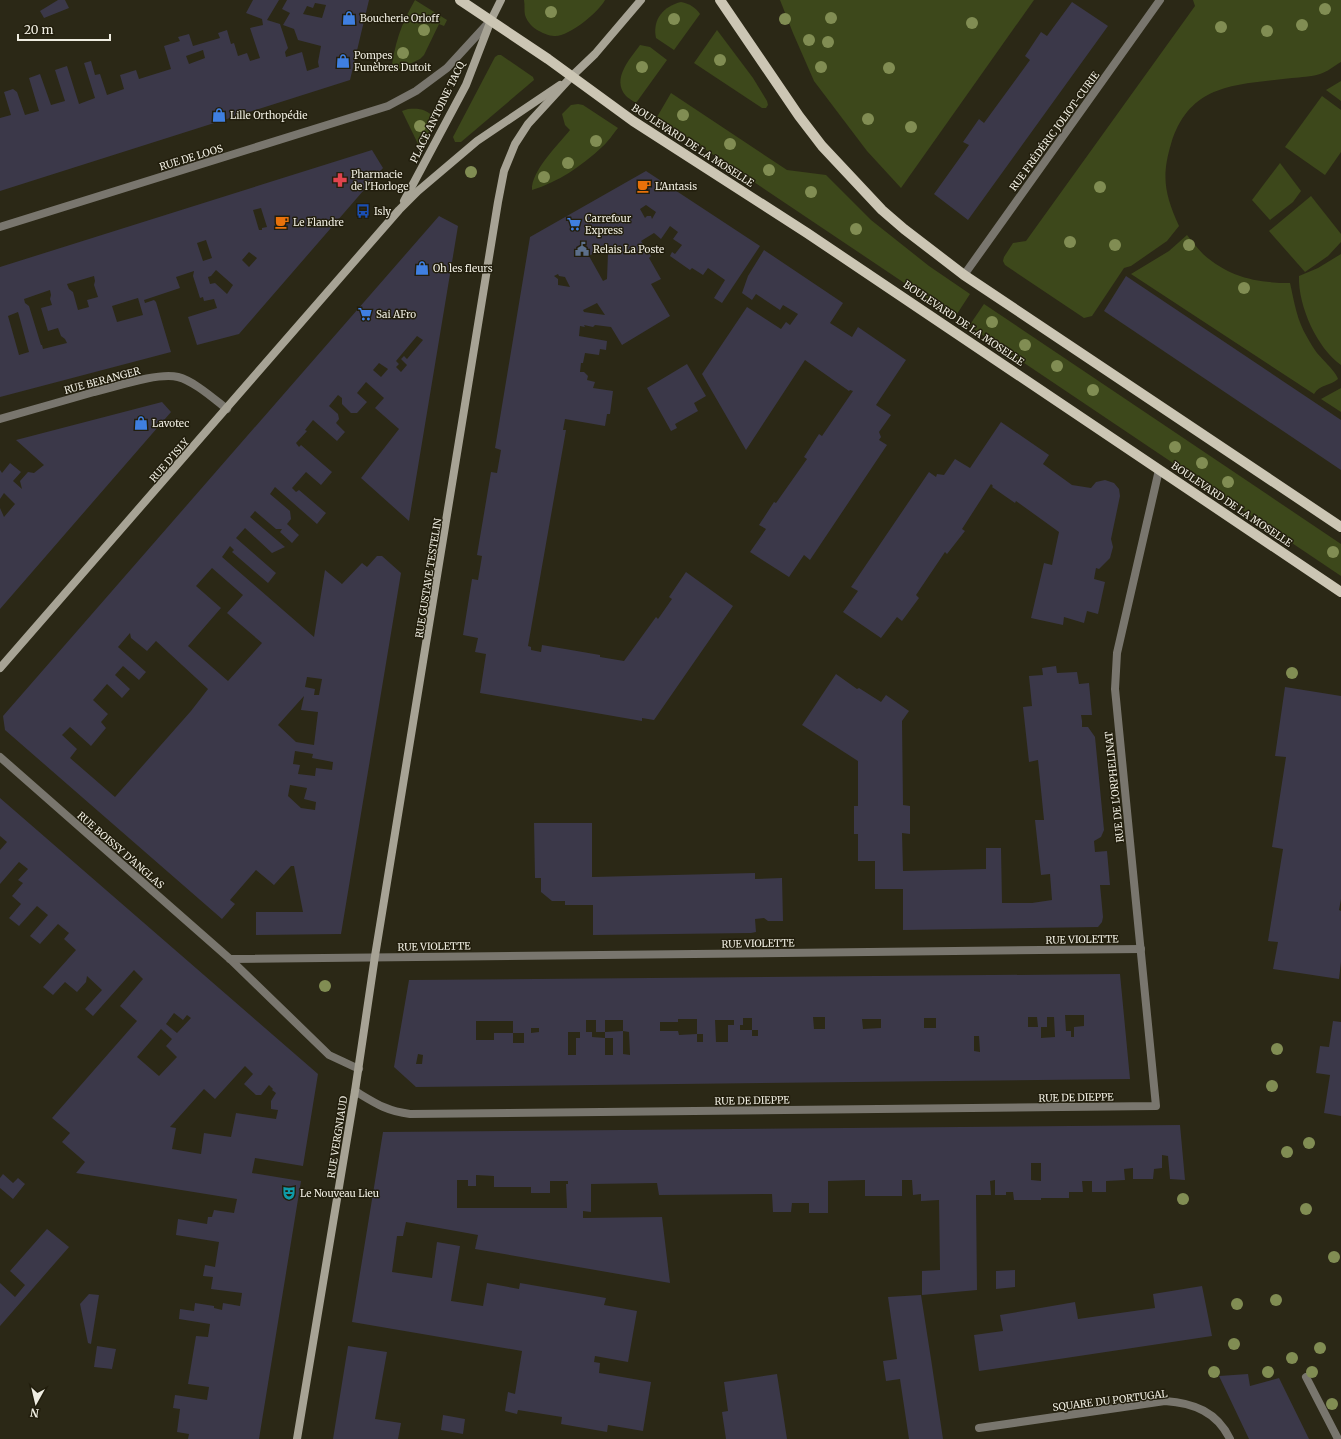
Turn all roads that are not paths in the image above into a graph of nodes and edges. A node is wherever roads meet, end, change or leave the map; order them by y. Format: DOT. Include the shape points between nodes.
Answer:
graph roads {
  1 [pos="460,0"];
  2 [pos="500,0"];
  3 [pos="641,0"];
  4 [pos="720,0"];
  5 [pos="1160,0"];
  6 [pos="490,20"];
  7 [pos="572,76"];
  8 [pos="388,106"];
  9 [pos="399,210"];
  10 [pos="0,227"];
  11 [pos="964,275"];
  12 [pos="227,409"];
  13 [pos="0,418"];
  14 [pos="1159,470"];
  15 [pos="1341,527"];
  16 [pos="1341,592"];
  17 [pos="0,668"];
  18 [pos="0,757"];
  19 [pos="1141,948"];
  20 [pos="375,956"];
  21 [pos="230,959"];
  22 [pos="358,1069"];
  23 [pos="355,1090"];
  24 [pos="1156,1106"];
  25 [pos="1306,1377"];
  26 [pos="979,1428"];
  27 [pos="297,1439"];
  28 [pos="1230,1439"];
  29 [pos="1338,1439"];
  1 -- 6 [label="main road"];
  2 -- 6 [label="street"];
  3 -- 7 [label="street" via="595,54"];
  4 -- 11 [label="main road" via="822,146 882,210"];
  5 -- 11 [label="street, RUE FRÉDÉRIC JOLIOT-CURIE"];
  6 -- 7 [label="main road"];
  6 -- 8 [label="street, PLACE ANTOINE TACQ" via="447,68 416,91"];
  6 -- 9 [label="street, PLACE ANTOINE TACQ" via="466,85"];
  7 -- 9 [label="street" via="478,140"];
  7 -- 14 [label="main road, BOULEVARD DE LA MOSELLE" via="633,121 820,242"];
  7 -- 20 [label="street, RUE GUSTAVE TESTELIN" via="528,124 515,144 504,171"];
  8 -- 10 [label="street, RUE DE LOOS"];
  9 -- 12 [label="street, RUE D'ISLY"];
  11 -- 15 [label="main road"];
  12 -- 13 [label="street, RUE BERANGER" via="193,384 178,377 164,377 139,380"];
  12 -- 17 [label="street, RUE D'ISLY"];
  14 -- 16 [label="main road, BOULEVARD DE LA MOSELLE"];
  14 -- 19 [label="street, RUE DE L'ORPHELINAT" via="1115,670"];
  18 -- 21 [label="street, RUE BOISSY D'ANGLAS"];
  19 -- 20 [label="street, RUE VIOLETTE"];
  19 -- 24 [label="street, RUE DE L'ORPHELINAT"];
  20 -- 21 [label="street"];
  20 -- 22 [label="street, RUE VERGNIAUD"];
  21 -- 22 [label="street, RUE BOISSY D'ANGLAS" via="329,1055"];
  22 -- 23 [label="street, RUE VERGNIAUD"];
  23 -- 24 [label="street, RUE DE DIEPPE" via="385,1109 410,1114"];
  23 -- 27 [label="street, RUE VERGNIAUD"];
  25 -- 29 [label="street"];
  26 -- 28 [label="street, SQUARE DU PORTUGAL" via="1165,1401 1195,1406 1208,1413 1220,1424"];
}
